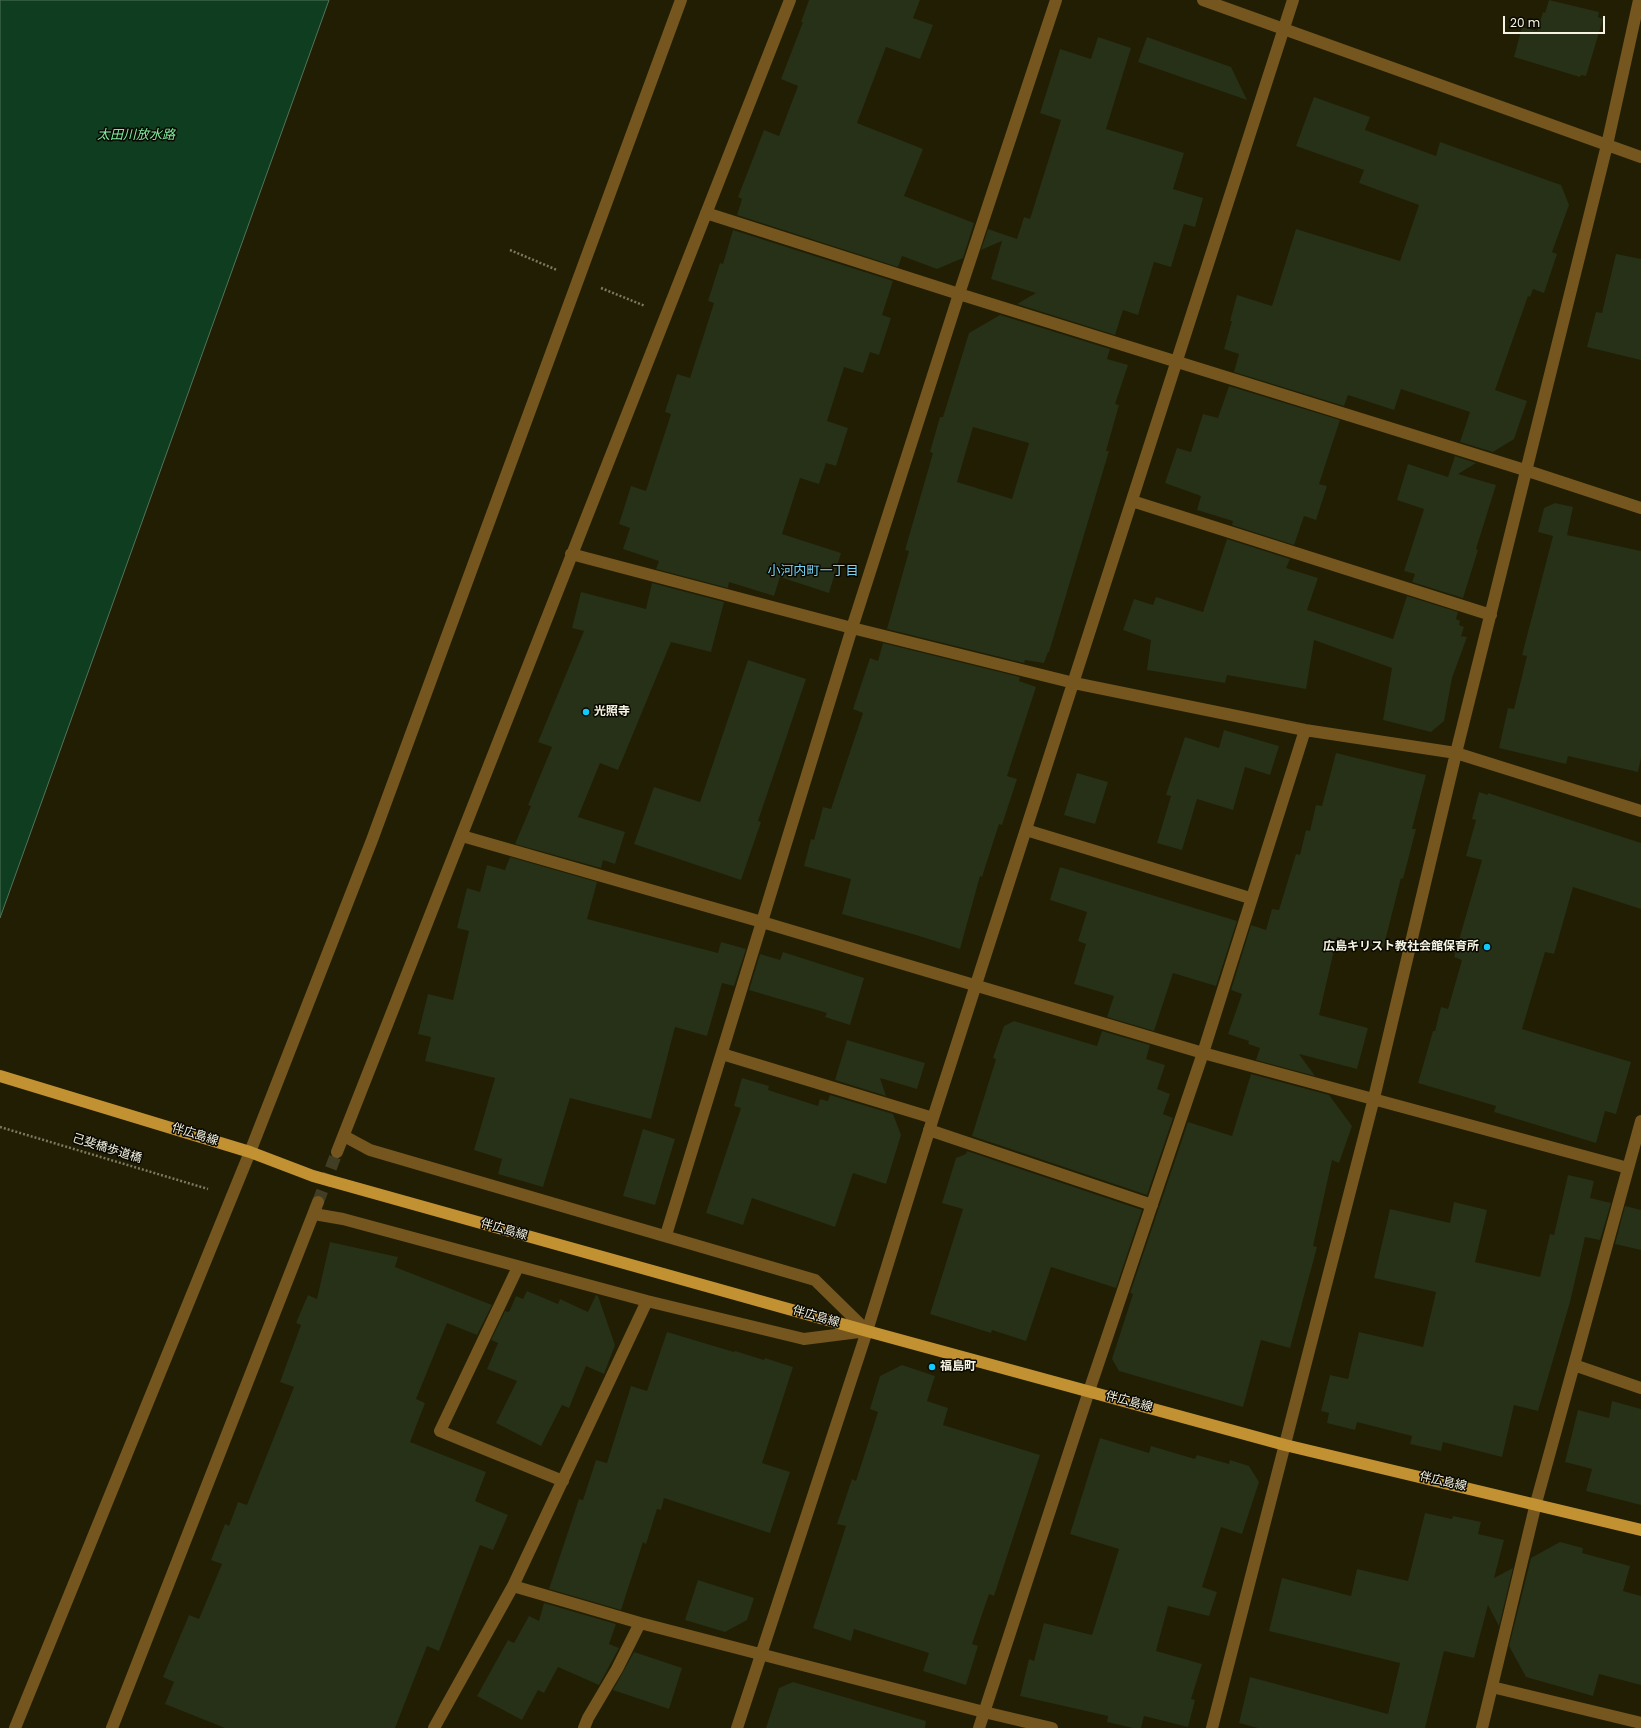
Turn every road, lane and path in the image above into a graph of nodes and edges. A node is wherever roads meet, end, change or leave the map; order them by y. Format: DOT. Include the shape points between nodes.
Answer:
graph roads {
  1 [pos="682,0"];
  2 [pos="790,0"];
  3 [pos="1056,0"];
  4 [pos="1203,0"];
  5 [pos="1293,0"];
  6 [pos="1639,0"];
  7 [pos="1284,29"];
  8 [pos="1607,145"];
  9 [pos="1641,157"];
  10 [pos="706,213"];
  11 [pos="510,250"];
  12 [pos="558,270"];
  13 [pos="600,288"];
  14 [pos="959,294"];
  15 [pos="646,307"];
  16 [pos="1177,361"];
  17 [pos="1528,471"];
  18 [pos="1132,501"];
  19 [pos="1641,508"];
  20 [pos="571,554"];
  21 [pos="1491,615"];
  22 [pos="852,628"];
  23 [pos="1074,683"];
  24 [pos="1305,730"];
  25 [pos="1456,753"];
  26 [pos="1640,808"];
  27 [pos="1026,830"];
  28 [pos="462,836"];
  29 [pos="1250,898"];
  30 [pos="762,922"];
  31 [pos="976,986"];
  32 [pos="1203,1053"];
  33 [pos="722,1054"];
  34 [pos="0,1076"];
  35 [pos="1374,1098"];
  36 [pos="1641,1121"];
  37 [pos="931,1124"];
  38 [pos="0,1127"];
  39 [pos="344,1136"];
  40 [pos="250,1152"];
  41 [pos="337,1152"];
  42 [pos="1628,1168"];
  43 [pos="208,1189"];
  44 [pos="318,1202"];
  45 [pos="1152,1206"];
  46 [pos="314,1214"];
  47 [pos="666,1234"];
  48 [pos="518,1267"];
  49 [pos="647,1301"];
  50 [pos="867,1332"];
  51 [pos="1574,1365"];
  52 [pos="1641,1388"];
  53 [pos="1089,1391"];
  54 [pos="1285,1445"];
  55 [pos="563,1481"];
  56 [pos="1536,1503"];
  57 [pos="1641,1530"];
  58 [pos="513,1586"];
  59 [pos="640,1623"];
  60 [pos="760,1654"];
  61 [pos="1492,1687"];
  62 [pos="984,1712"];
  63 [pos="1641,1723"];
  64 [pos="15,1728"];
  65 [pos="112,1728"];
  66 [pos="434,1728"];
  67 [pos="584,1728"];
  68 [pos="737,1728"];
  69 [pos="979,1728"];
  70 [pos="1052,1728"];
  71 [pos="1212,1728"];
  72 [pos="1482,1728"];
  1 -- 40 [label="street" via="372,840"];
  2 -- 10 [label="street"];
  3 -- 14 [label="street"];
  4 -- 7 [label="street"];
  5 -- 7 [label="street"];
  6 -- 8 [label="street"];
  7 -- 8 [label="street"];
  7 -- 16 [label="street"];
  8 -- 9 [label="street"];
  8 -- 17 [label="street"];
  10 -- 14 [label="street"];
  10 -- 20 [label="street"];
  11 -- 12 [label="path"];
  13 -- 15 [label="path"];
  14 -- 16 [label="street"];
  14 -- 22 [label="street"];
  16 -- 17 [label="street"];
  16 -- 18 [label="street"];
  17 -- 19 [label="street"];
  17 -- 21 [label="street"];
  18 -- 21 [label="street"];
  18 -- 23 [label="street"];
  20 -- 22 [label="street"];
  20 -- 28 [label="street"];
  21 -- 25 [label="street"];
  22 -- 23 [label="street"];
  22 -- 30 [label="street"];
  23 -- 24 [label="street"];
  23 -- 27 [label="street"];
  24 -- 25 [label="street"];
  24 -- 29 [label="street"];
  25 -- 26 [label="street"];
  25 -- 35 [label="street"];
  27 -- 29 [label="street"];
  27 -- 31 [label="street"];
  28 -- 30 [label="street"];
  28 -- 39 [label="street"];
  29 -- 32 [label="street"];
  30 -- 31 [label="street"];
  30 -- 33 [label="street"];
  31 -- 32 [label="street"];
  31 -- 37 [label="street"];
  32 -- 35 [label="street"];
  32 -- 45 [label="street"];
  33 -- 37 [label="street"];
  33 -- 47 [label="street"];
  34 -- 40 [label="main road, 伴広島線"];
  35 -- 42 [label="street"];
  35 -- 54 [label="street"];
  36 -- 42 [label="street"];
  37 -- 45 [label="street"];
  37 -- 50 [label="street"];
  38 -- 43 [label="path, 己斐橋歩道橋"];
  39 -- 41 [label="street"];
  39 -- 47 [label="street" via="370,1150"];
  40 -- 50 [label="main road, 伴広島線" via="313,1176"];
  40 -- 64 [label="street"];
  42 -- 51 [label="street"];
  44 -- 46 [label="street"];
  45 -- 53 [label="street"];
  46 -- 48 [label="street" via="343,1219"];
  46 -- 65 [label="street"];
  47 -- 50 [label="street" via="815,1280"];
  48 -- 49 [label="street"];
  48 -- 55 [label="street" via="440,1431"];
  49 -- 50 [label="street" via="804,1339"];
  49 -- 55 [label="street"];
  50 -- 53 [label="main road, 伴広島線"];
  50 -- 60 [label="street"];
  51 -- 52 [label="street"];
  51 -- 56 [label="street"];
  53 -- 54 [label="main road, 伴広島線"];
  53 -- 62 [label="street"];
  54 -- 56 [label="main road, 伴広島線"];
  54 -- 71 [label="street"];
  55 -- 58 [label="street"];
  56 -- 57 [label="main road, 伴広島線"];
  56 -- 61 [label="street"];
  58 -- 59 [label="street"];
  58 -- 66 [label="street"];
  59 -- 60 [label="street"];
  59 -- 67 [label="street"];
  60 -- 62 [label="street"];
  60 -- 68 [label="street"];
  61 -- 63 [label="street"];
  61 -- 72 [label="street"];
  62 -- 69 [label="street"];
  62 -- 70 [label="street"];
}
